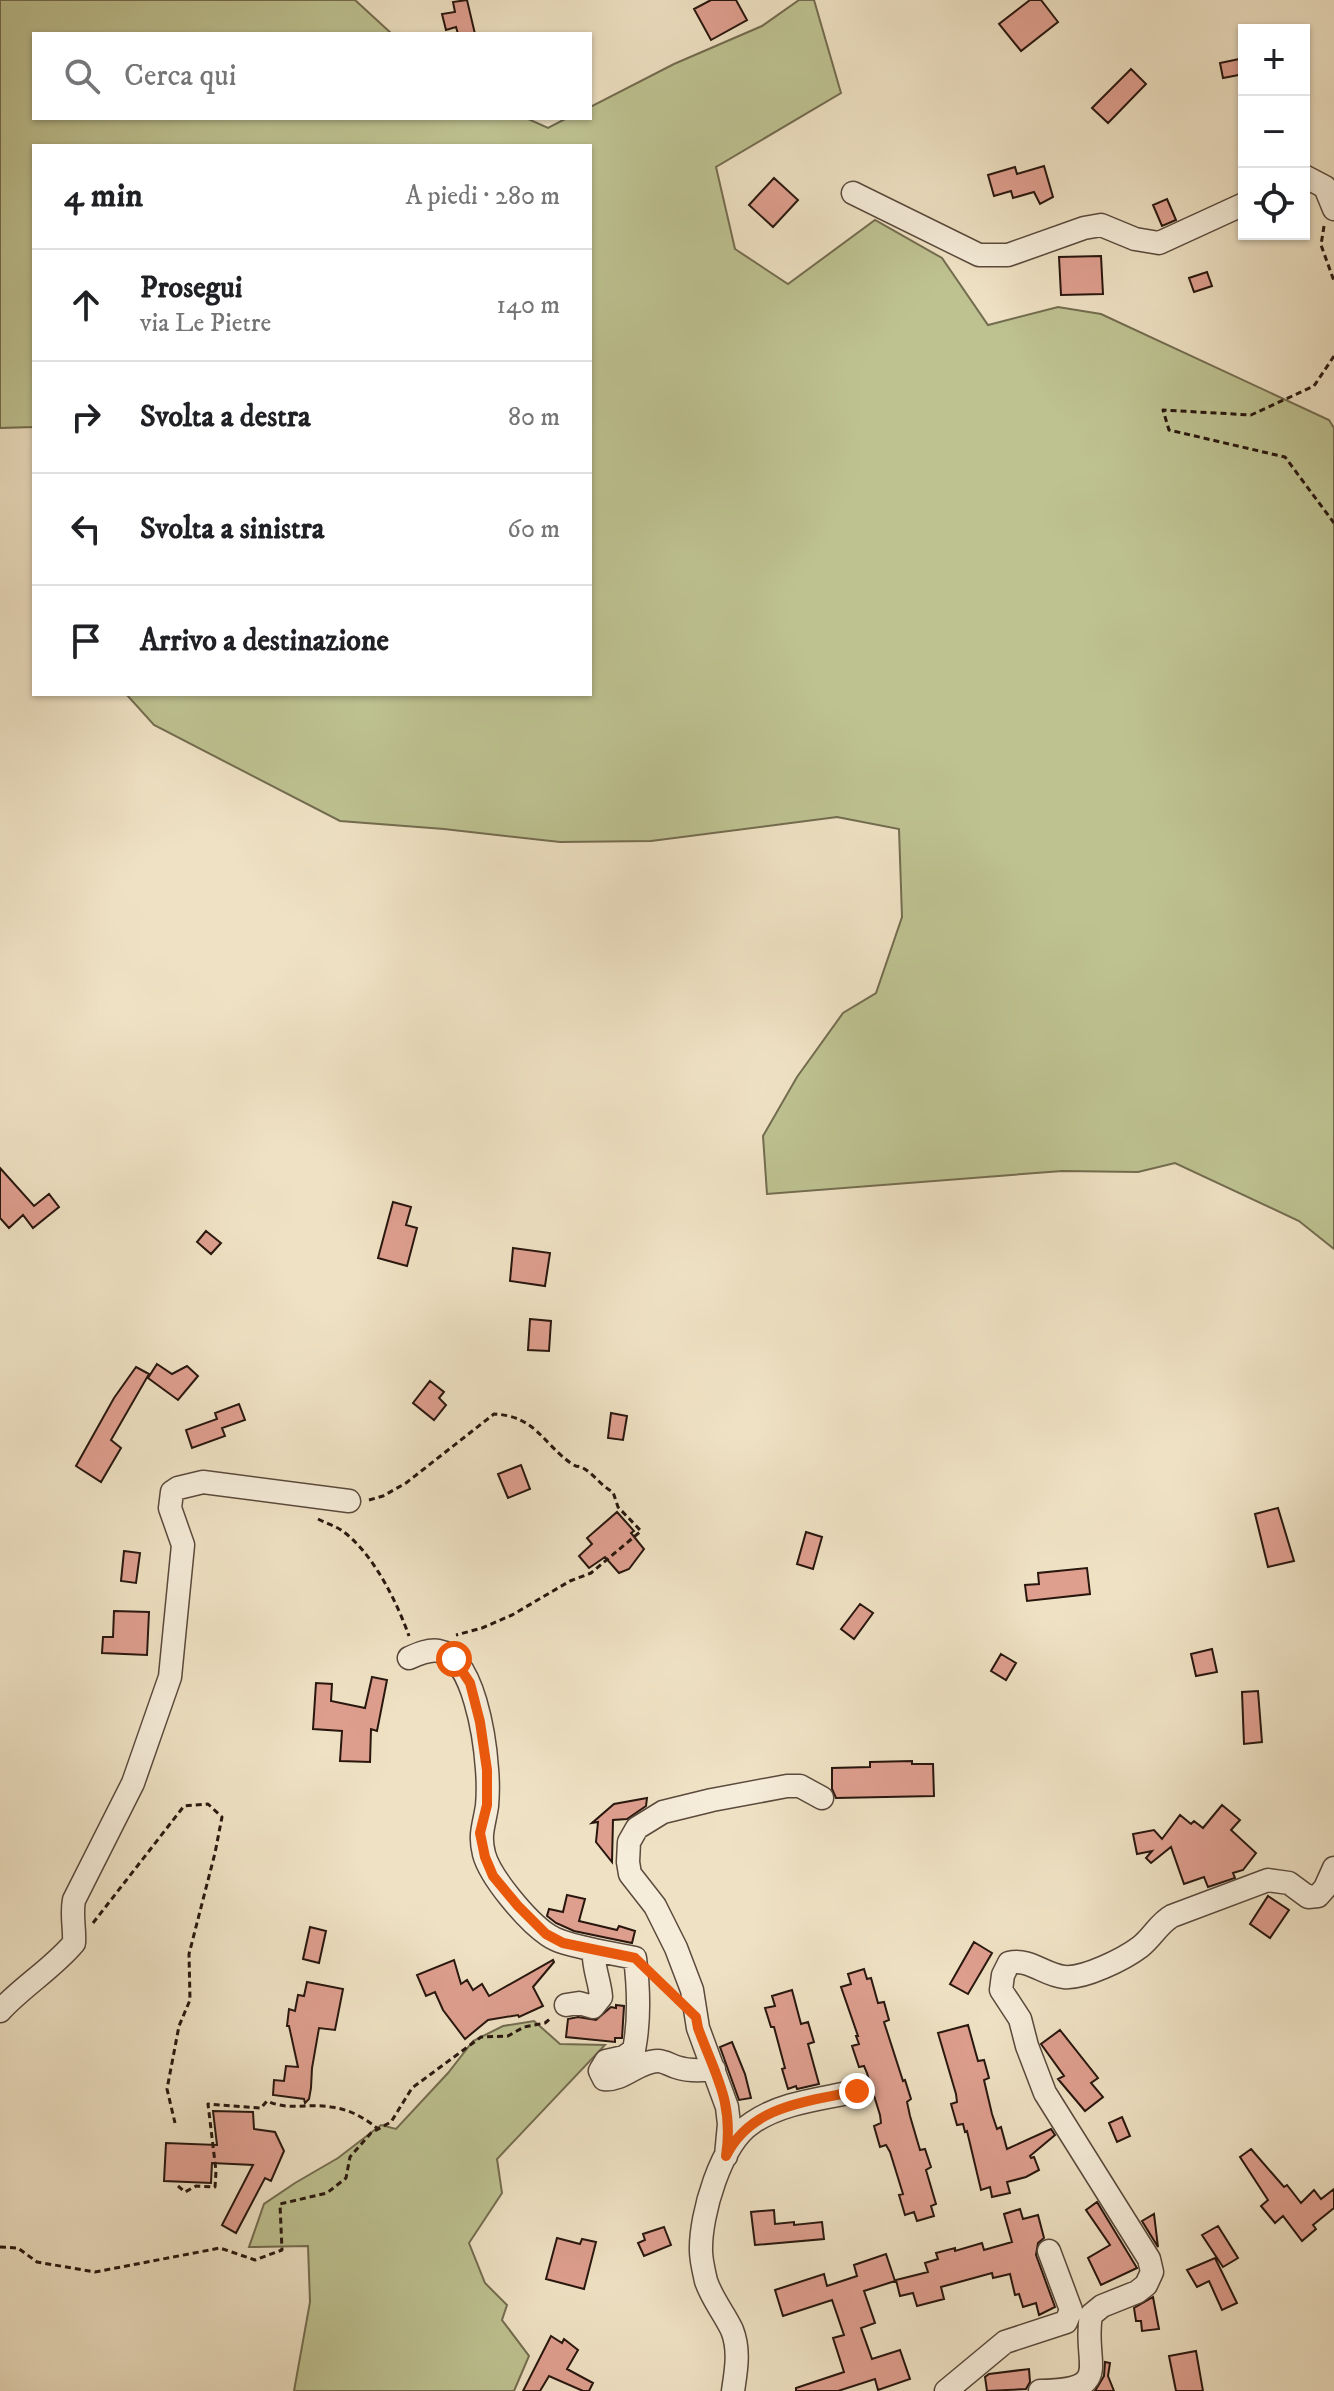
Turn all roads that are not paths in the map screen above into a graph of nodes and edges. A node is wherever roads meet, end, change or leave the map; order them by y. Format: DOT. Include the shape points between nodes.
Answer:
graph roads {
  1 [pos="1310,179"];
  2 [pos="853,193"];
  3 [pos="1238,207"];
  4 [pos="1334,209"];
  5 [pos="349,1501"];
  6 [pos="417,1655"];
  7 [pos="822,1798"];
  8 [pos="1334,1868"];
  9 [pos="594,1950"];
  10 [pos="566,2005"];
  11 [pos="0,2011"];
  12 [pos="714,2069"];
  13 [pos="857,2091"];
  14 [pos="726,2156"];
  15 [pos="1049,2251"];
  16 [pos="733,2391"];
  17 [pos="946,2391"];
  18 [pos="1040,2391"];
  1 -- 4 [label="street" via="1325,187"];
  2 -- 3 [label="street" via="979,255 1008,255 1101,225 1159,243"];
  5 -- 11 [label="street" via="203,1482 172,1492 170,1508 183,1545 170,1677 133,1783 74,1900 74,1943"];
  6 -- 9 [label="street" via="440,1651 454,1659 470,1683 487,1770 480,1833 493,1876 546,1934"];
  7 -- 12 [label="street" via="800,1786 778,1787 668,1811 633,1832 630,1874 655,1906 676,1948"];
  8 -- 18 [label="street" via="1318,1896 1308,1897 1289,1883 1268,1880 1172,1916 1141,1947 1077,1975 1059,1976 1018,1961 1009,1963 1001,1990 1020,2019 1045,2093 1130,2225 1152,2272 1137,2292 1091,2315 1087,2380 1073,2389"];
  9 -- 10 [label="street" via="601,1997 593,2007"];
  9 -- 12 [label="street" via="635,1958 640,1994 634,2050 606,2061 600,2071 604,2079 660,2061 679,2068"];
  12 -- 14 [label="street" via="727,2107"];
  13 -- 14 [label="street" via="780,2108 751,2123"];
  14 -- 16 [label="street" via="710,2193 701,2251 710,2293 736,2344"];
  15 -- 17 [label="street" via="1071,2310 1066,2322 1005,2342"];
}
